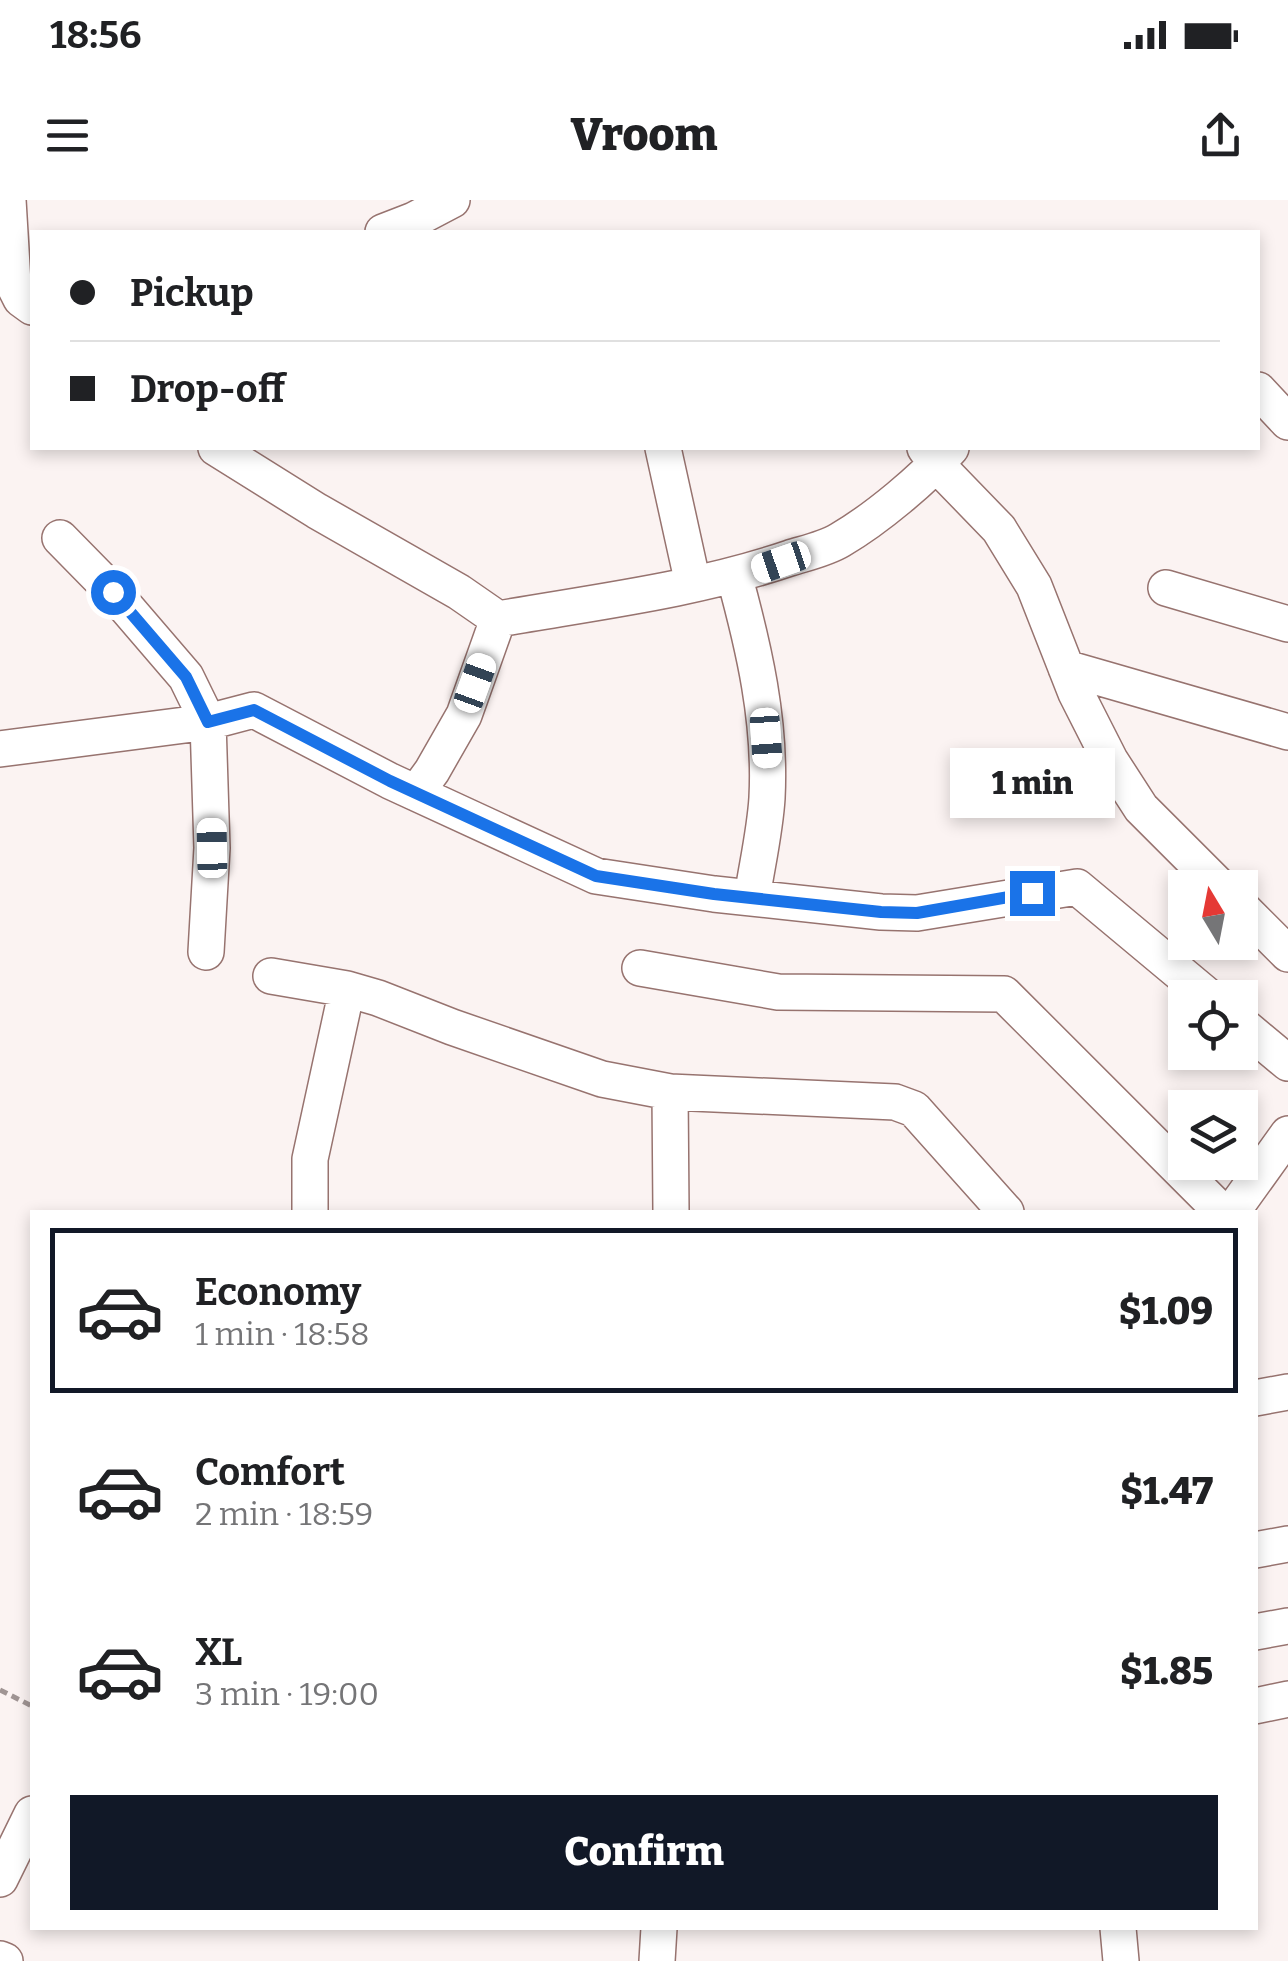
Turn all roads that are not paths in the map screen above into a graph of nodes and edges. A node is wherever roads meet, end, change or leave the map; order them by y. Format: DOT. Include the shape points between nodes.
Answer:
graph roads {
  1 [pos="8,200"];
  2 [pos="452,200"];
  3 [pos="386,230"];
  4 [pos="30,306"];
  5 [pos="1260,392"];
  6 [pos="1288,422"];
  7 [pos="219,450"];
  8 [pos="663,450"];
  9 [pos="938,453"];
  10 [pos="60,538"];
  11 [pos="734,575"];
  12 [pos="693,584"];
  13 [pos="1166,588"];
  14 [pos="498,619"];
  15 [pos="1288,624"];
  16 [pos="1066,668"];
  17 [pos="228,716"];
  18 [pos="1288,732"];
  19 [pos="0,748"];
  20 [pos="416,794"];
  21 [pos="1203,870"];
  22 [pos="752,898"];
  23 [pos="1258,924"];
  24 [pos="206,952"];
  25 [pos="1288,954"];
  26 [pos="640,968"];
  27 [pos="271,976"];
  28 [pos="1188,980"];
  29 [pos="346,988"];
  30 [pos="1258,1038"];
  31 [pos="1288,1063"];
  32 [pos="670,1092"];
  33 [pos="1288,1134"];
  34 [pos="310,1210"];
  35 [pos="671,1210"];
  36 [pos="1004,1210"];
  37 [pos="1220,1210"];
  38 [pos="1233,1210"];
  39 [pos="1288,1392"];
  40 [pos="1258,1397"];
  41 [pos="1288,1544"];
  42 [pos="1258,1549"];
  43 [pos="1288,1626"];
  44 [pos="1258,1631"];
  45 [pos="1288,1699"];
  46 [pos="1258,1705"];
  47 [pos="30,1818"];
  48 [pos="0,1878"];
  49 [pos="659,1930"];
  50 [pos="1118,1930"];
  51 [pos="658,1961"];
  52 [pos="1121,1961"];
  1 -- 4 [label="street" via="13,283"];
  2 -- 3 [label="street"];
  5 -- 6 [label="street"];
  7 -- 14 [label="street"];
  8 -- 12 [label="street"];
  9 -- 11 [label="street" via="881,511 838,542"];
  9 -- 16 [label="street" via="1034,586"];
  10 -- 17 [label="street"];
  11 -- 12 [label="street"];
  11 -- 22 [label="street" via="764,710 767,801"];
  12 -- 14 [label="street"];
  13 -- 15 [label="street"];
  14 -- 20 [label="street" via="464,716"];
  16 -- 18 [label="street"];
  16 -- 21 [label="street" via="1110,760 1142,808"];
  17 -- 19 [label="street"];
  17 -- 20 [label="street"];
  17 -- 24 [label="street"];
  20 -- 22 [label="street" via="596,876"];
  22 -- 28 [label="street" via="917,913 1077,887"];
  23 -- 25 [label="street"];
  26 -- 37 [label="street" via="778,992 1004,994"];
  27 -- 29 [label="street"];
  29 -- 32 [label="street" via="602,1079"];
  29 -- 34 [label="street" via="310,1159"];
  30 -- 31 [label="street"];
  32 -- 35 [label="street"];
  32 -- 36 [label="street" via="894,1102 914,1109"];
  33 -- 38 [label="street"];
  39 -- 40 [label="street"];
  41 -- 42 [label="street"];
  43 -- 44 [label="street"];
  45 -- 46 [label="street"];
  47 -- 48 [label="street"];
  49 -- 51 [label="street"];
  50 -- 52 [label="street"];
}
